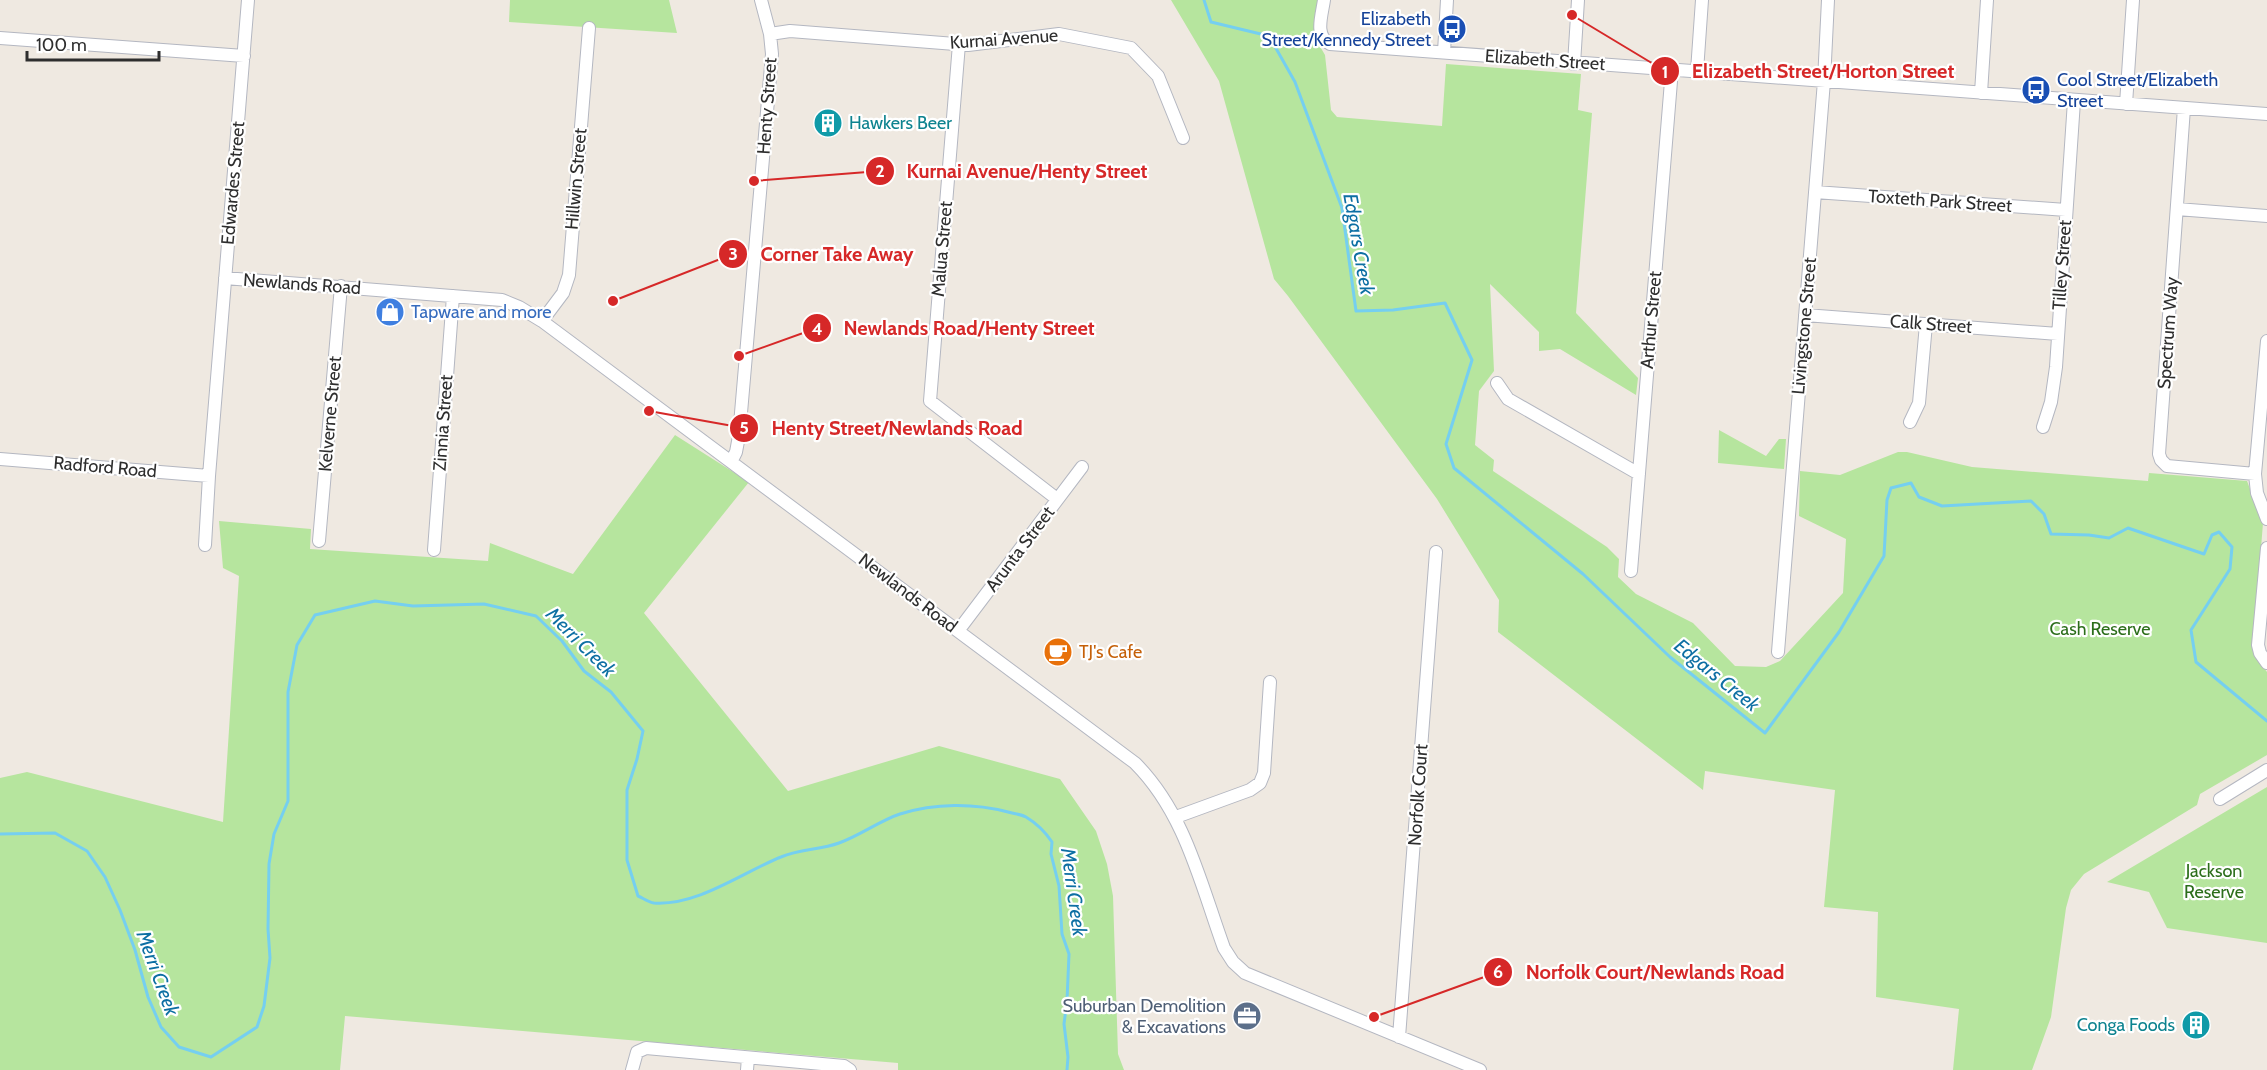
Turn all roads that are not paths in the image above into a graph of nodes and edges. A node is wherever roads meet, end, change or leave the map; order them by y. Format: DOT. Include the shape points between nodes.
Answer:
graph roads {
  1 [pos="248,0"];
  2 [pos="761,0"];
  3 [pos="1324,0"];
  4 [pos="1448,0"];
  5 [pos="1578,0"];
  6 [pos="1702,0"];
  7 [pos="1828,0"];
  8 [pos="1987,0"];
  9 [pos="2133,0"];
  10 [pos="589,28"];
  11 [pos="770,34"];
  12 [pos="0,38"];
  13 [pos="959,44"];
  14 [pos="1444,52"];
  15 [pos="244,56"];
  16 [pos="1574,64"];
  17 [pos="1672,69"];
  18 [pos="1697,71"];
  19 [pos="1824,81"];
  20 [pos="1981,93"];
  21 [pos="2074,101"];
  22 [pos="2126,104"];
  23 [pos="2184,108"];
  24 [pos="2267,114"];
  25 [pos="1183,138"];
  26 [pos="1815,192"];
  27 [pos="2177,209"];
  28 [pos="2066,210"];
  29 [pos="2267,216"];
  30 [pos="225,278"];
  31 [pos="341,286"];
  32 [pos="453,296"];
  33 [pos="1805,315"];
  34 [pos="542,321"];
  35 [pos="1926,324"];
  36 [pos="2058,334"];
  37 [pos="2267,340"];
  38 [pos="1497,383"];
  39 [pos="2264,414"];
  40 [pos="1910,422"];
  41 [pos="2043,427"];
  42 [pos="0,459"];
  43 [pos="731,462"];
  44 [pos="1082,467"];
  45 [pos="1639,474"];
  46 [pos="2255,474"];
  47 [pos="209,476"];
  48 [pos="1057,499"];
  49 [pos="2267,519"];
  50 [pos="319,541"];
  51 [pos="205,545"];
  52 [pos="2267,548"];
  53 [pos="434,550"];
  54 [pos="1436,552"];
  55 [pos="1631,571"];
  56 [pos="958,631"];
  57 [pos="1778,652"];
  58 [pos="2267,663"];
  59 [pos="1270,682"];
  60 [pos="2267,770"];
  61 [pos="2220,799"];
  62 [pos="1176,817"];
  63 [pos="1399,1037"];
  64 [pos="748,1064"];
  65 [pos="633,1070"];
  66 [pos="850,1070"];
  67 [pos="1480,1070"];
  1 -- 15 [label="street, Edwardes Street"];
  2 -- 11 [label="street, Henty Street"];
  3 -- 14 [label="street, Elizabeth Street" via="1320,33 1330,44"];
  4 -- 14 [label="street"];
  5 -- 16 [label="street"];
  6 -- 18 [label="street"];
  7 -- 19 [label="street, Livingstone Street"];
  8 -- 20 [label="street"];
  9 -- 22 [label="street"];
  10 -- 34 [label="street, Hillwin Street" via="566,288"];
  11 -- 13 [label="street, Kurnai Avenue" via="790,32"];
  11 -- 43 [label="street, Henty Street" via="772,54 739,436"];
  12 -- 15 [label="street"];
  13 -- 25 [label="street, Kurnai Avenue" via="1059,33 1131,48 1158,76"];
  13 -- 48 [label="street, Malua Street" via="930,401"];
  14 -- 16 [label="street, Elizabeth Street"];
  15 -- 30 [label="street, Edwardes Street"];
  16 -- 17 [label="street, Elizabeth Street"];
  17 -- 18 [label="street, Elizabeth Street"];
  17 -- 45 [label="street, Arthur Street"];
  18 -- 19 [label="street, Elizabeth Street"];
  19 -- 20 [label="street, Elizabeth Street"];
  19 -- 26 [label="street, Livingstone Street"];
  20 -- 21 [label="street, Elizabeth Street"];
  21 -- 22 [label="street, Elizabeth Street"];
  21 -- 28 [label="street, Tilley Street"];
  22 -- 23 [label="street, Elizabeth Street"];
  23 -- 24 [label="street, Elizabeth Street"];
  23 -- 27 [label="street, Spectrum Way"];
  26 -- 28 [label="street, Toxteth Park Street"];
  26 -- 33 [label="street, Livingstone Street"];
  27 -- 29 [label="street"];
  27 -- 46 [label="street, Spectrum Way" via="2161,460 2167,466"];
  28 -- 36 [label="street, Tilley Street"];
  30 -- 31 [label="street, Newlands Road"];
  30 -- 47 [label="street, Edwardes Street"];
  31 -- 32 [label="street, Newlands Road"];
  31 -- 50 [label="street, Kelverne Street"];
  32 -- 34 [label="street, Newlands Road" via="502,300"];
  32 -- 53 [label="street, Zinnia Street"];
  33 -- 35 [label="street, Calk Street"];
  33 -- 57 [label="street, Livingstone Street"];
  34 -- 43 [label="street, Newlands Road"];
  35 -- 36 [label="street, Calk Street"];
  35 -- 40 [label="street" via="1919,404"];
  36 -- 41 [label="street, Tilley Street" via="2051,402"];
  37 -- 39 [label="street"];
  38 -- 45 [label="street" via="1508,399"];
  39 -- 46 [label="street"];
  42 -- 47 [label="street, Radford Road"];
  43 -- 56 [label="street, Newlands Road"];
  44 -- 48 [label="street, Arunta Street"];
  45 -- 55 [label="street, Arthur Street"];
  46 -- 49 [label="street"];
  47 -- 51 [label="street, Edwardes Street"];
  48 -- 56 [label="street, Arunta Street"];
  52 -- 58 [label="street" via="2258,645"];
  54 -- 63 [label="street, Norfolk Court"];
  56 -- 62 [label="street, Newlands Road" via="1126,756 1150,778"];
  59 -- 62 [label="street" via="1260,783"];
  60 -- 61 [label="street"];
  62 -- 63 [label="street, Newlands Road" via="1224,948 1233,962 1256,978"];
  63 -- 67 [label="street, Newlands Road"];
  64 -- 65 [label="street" via="641,1049 634,1057"];
  64 -- 66 [label="street" via="844,1066"];
}
